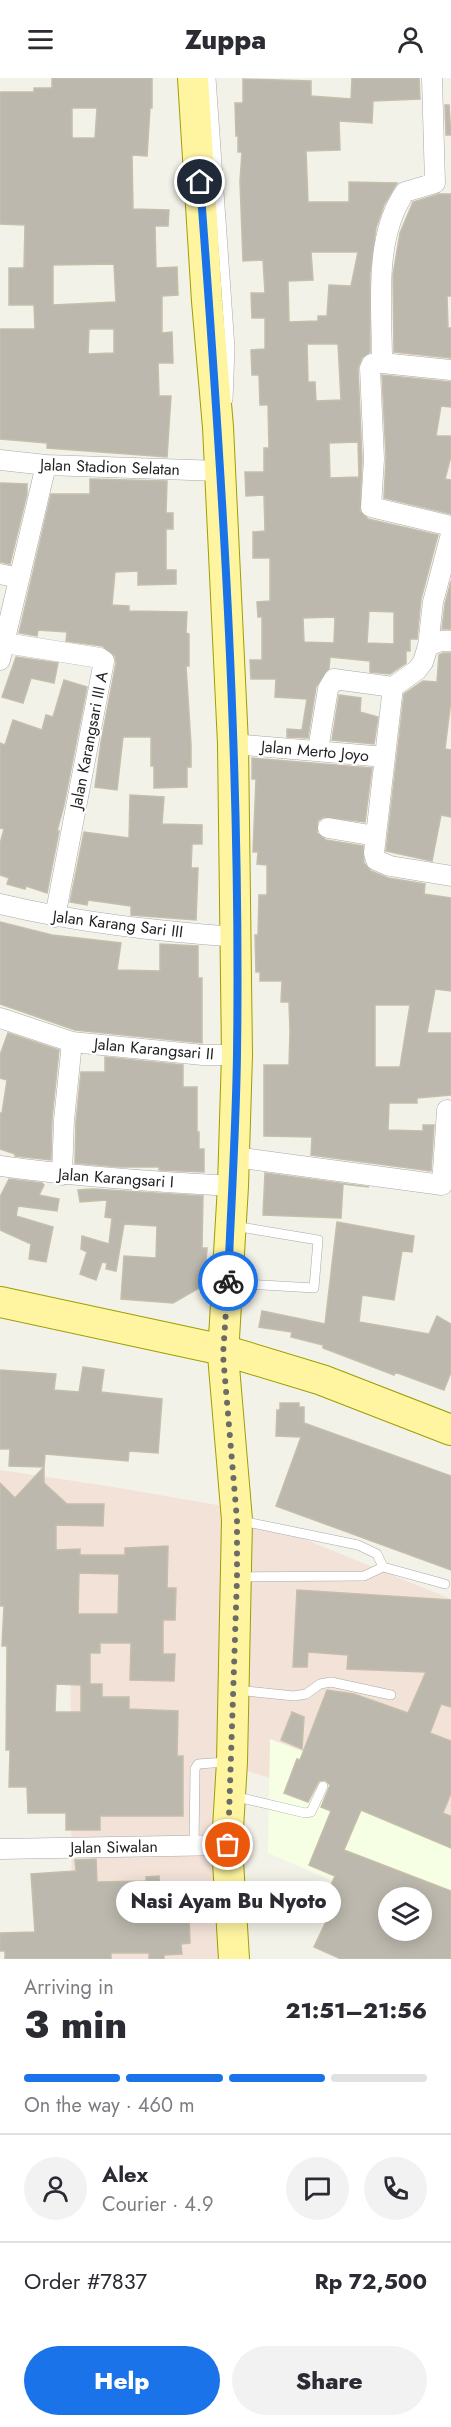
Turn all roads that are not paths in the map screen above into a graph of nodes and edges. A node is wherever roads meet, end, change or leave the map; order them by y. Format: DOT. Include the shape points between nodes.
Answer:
graph roads {
  1 [pos="193,78"];
  2 [pos="211,78"];
  3 [pos="432,78"];
  4 [pos="208,163"];
  5 [pos="443,186"];
  6 [pos="382,363"];
  7 [pos="451,370"];
  8 [pos="0,460"];
  9 [pos="46,465"];
  10 [pos="220,471"];
  11 [pos="451,526"];
  12 [pos="451,534"];
  13 [pos="10,576"];
  14 [pos="451,641"];
  15 [pos="428,646"];
  16 [pos="2,652"];
  17 [pos="393,687"];
  18 [pos="234,744"];
  19 [pos="318,750"];
  20 [pos="385,757"];
  21 [pos="328,828"];
  22 [pos="376,836"];
  23 [pos="451,876"];
  24 [pos="0,904"];
  25 [pos="55,917"];
  26 [pos="237,937"];
  27 [pos="0,1018"];
  28 [pos="72,1042"];
  29 [pos="237,1055"];
  30 [pos="444,1110"];
  31 [pos="0,1166"];
  32 [pos="233,1172"];
  33 [pos="62,1175"];
  34 [pos="231,1226"];
  35 [pos="228,1283"];
  36 [pos="1,1302"];
  37 [pos="223,1350"];
  38 [pos="451,1430"];
  39 [pos="237,1520"];
  40 [pos="383,1567"];
  41 [pos="237,1578"];
  42 [pos="445,1584"];
  43 [pos="234,1690"];
  44 [pos="391,1695"];
  45 [pos="232,1762"];
  46 [pos="323,1786"];
  47 [pos="231,1796"];
  48 [pos="228,1845"];
  49 [pos="194,1846"];
  50 [pos="0,1849"];
  51 [pos="234,1959"];
  1 -- 4 [label="main road"];
  2 -- 4 [label="lane"];
  3 -- 5 [label="street"];
  4 -- 10 [label="main road" via="221,348"];
  5 -- 6 [label="street" via="405,192 387,230 380,293"];
  6 -- 7 [label="street"];
  6 -- 11 [label="street" via="370,368 374,459 370,506"];
  8 -- 9 [label="street, Jalan Stadion Selatan"];
  9 -- 10 [label="street, Jalan Stadion Selatan"];
  9 -- 13 [label="street"];
  10 -- 18 [label="main road"];
  12 -- 15 [label="street" via="433,602"];
  13 -- 16 [label="street"];
  14 -- 15 [label="street"];
  15 -- 17 [label="street" via="417,670"];
  16 -- 25 [label="street, Jalan Karangsari III A" via="100,658 104,664"];
  17 -- 19 [label="street" via="334,679 328,688"];
  17 -- 20 [label="street"];
  18 -- 19 [label="street, Jalan Merto Joyo"];
  18 -- 26 [label="main road"];
  19 -- 20 [label="street, Jalan Merto Joyo"];
  20 -- 22 [label="street, Jalan Merto Joyo"];
  21 -- 22 [label="street"];
  22 -- 23 [label="street, Jalan Merto Joyo" via="376,860"];
  24 -- 25 [label="street, Jalan Karang Sari III"];
  25 -- 26 [label="street, Jalan Karang Sari III" via="146,931"];
  26 -- 29 [label="main road"];
  27 -- 28 [label="street, Jalan Karangsari II"];
  28 -- 29 [label="street, Jalan Karangsari II" via="203,1056"];
  28 -- 33 [label="street, Jalan Karangsari II"];
  29 -- 32 [label="main road"];
  30 -- 32 [label="street, Jalan Karangsari I" via="442,1185"];
  31 -- 33 [label="street, Jalan Karangsari I"];
  32 -- 33 [label="street, Jalan Karangsari I" via="162,1184"];
  32 -- 34 [label="main road"];
  34 -- 35 [label="main road"];
  34 -- 35 [label="lane" via="318,1240 314,1288"];
  35 -- 37 [label="main road"];
  36 -- 37 [label="main road"];
  37 -- 38 [label="main road" via="322,1380"];
  37 -- 39 [label="main road"];
  39 -- 40 [label="lane" via="358,1545 377,1554"];
  39 -- 41 [label="main road"];
  40 -- 41 [label="lane" via="364,1576"];
  40 -- 42 [label="lane"];
  41 -- 43 [label="main road"];
  43 -- 44 [label="lane" via="294,1696 331,1682"];
  43 -- 45 [label="main road"];
  45 -- 47 [label="main road"];
  45 -- 49 [label="lane" via="198,1764 195,1769"];
  46 -- 47 [label="lane" via="311,1812 305,1813"];
  47 -- 48 [label="main road"];
  48 -- 49 [label="street, Jalan Siwalan"];
  48 -- 51 [label="main road"];
  49 -- 50 [label="street, Jalan Siwalan"];
}
